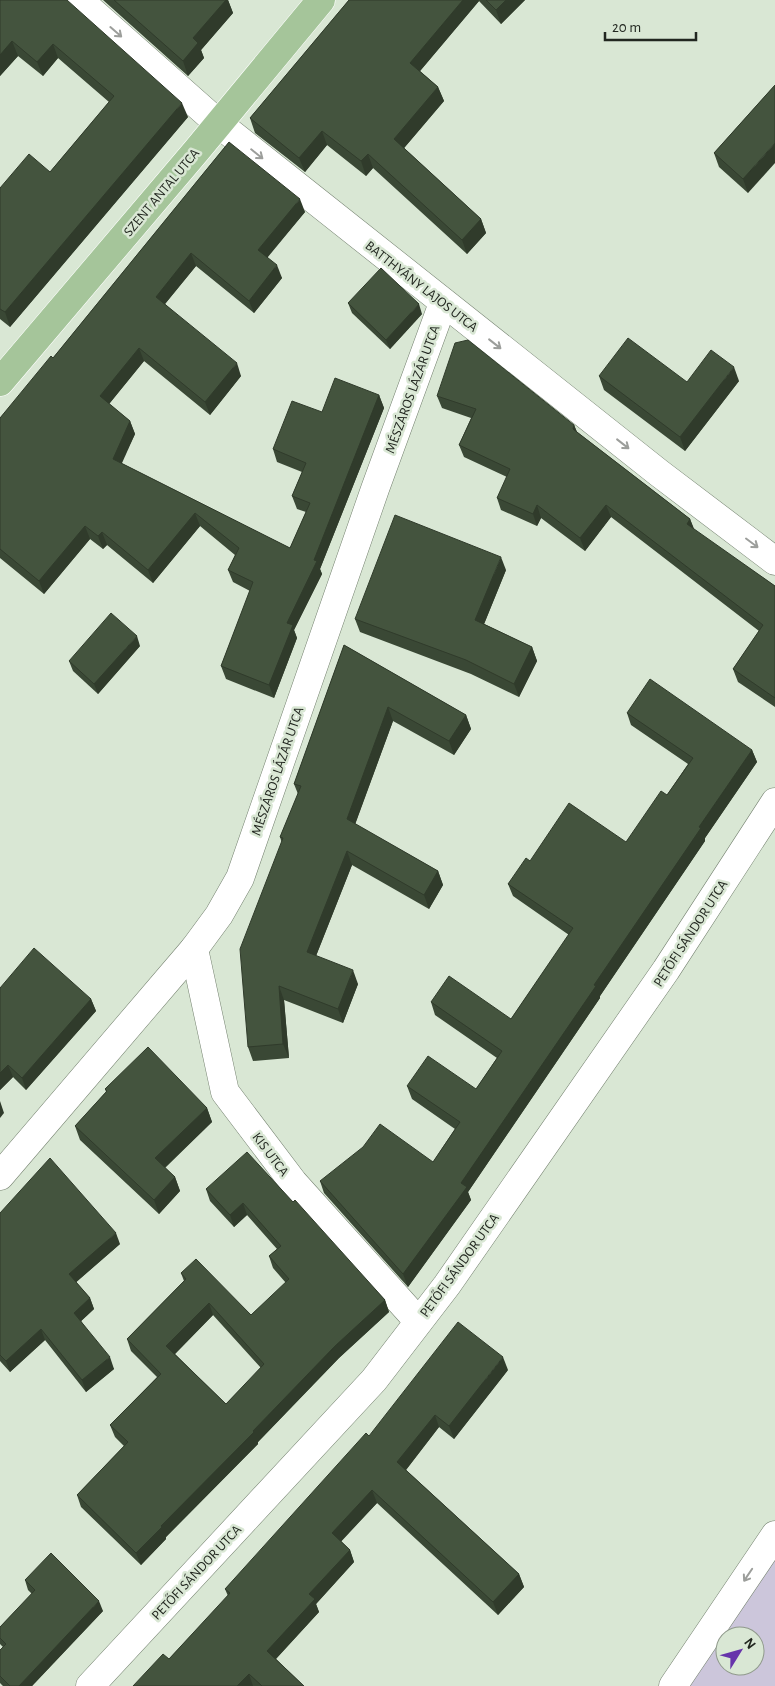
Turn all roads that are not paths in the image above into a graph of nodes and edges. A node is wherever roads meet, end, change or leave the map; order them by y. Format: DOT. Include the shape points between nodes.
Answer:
graph roads {
  1 [pos="79,0"];
  2 [pos="321,0"];
  3 [pos="219,124"];
  4 [pos="443,303"];
  5 [pos="0,382"];
  6 [pos="775,561"];
  7 [pos="775,802"];
  8 [pos="194,949"];
  9 [pos="0,1176"];
  10 [pos="418,1321"];
  11 [pos="775,1535"];
  12 [pos="90,1686"];
  13 [pos="673,1686"];
  1 -- 3 [label="street, BATTHYÁNY LAJOS UTCA, one-way"];
  2 -- 3 [label="main road, SZENT ANTAL UTCA"];
  3 -- 4 [label="street, BATTHYÁNY LAJOS UTCA, one-way"];
  3 -- 5 [label="main road, SZENT ANTAL UTCA"];
  4 -- 6 [label="street, BATTHYÁNY LAJOS UTCA, one-way"];
  4 -- 8 [label="street, MÉSZÁROS LÁZÁR UTCA" via="375,488 240,878 220,914"];
  7 -- 10 [label="street, PETŐFI SÁNDOR UTCA" via="666,970"];
  8 -- 9 [label="street, MÉSZÁROS LÁZÁR UTCA"];
  8 -- 10 [label="street, KIS UTCA" via="225,1092 292,1182"];
  10 -- 12 [label="street, PETŐFI SÁNDOR UTCA" via="374,1380"];
  11 -- 13 [label="street, one-way"];
}
